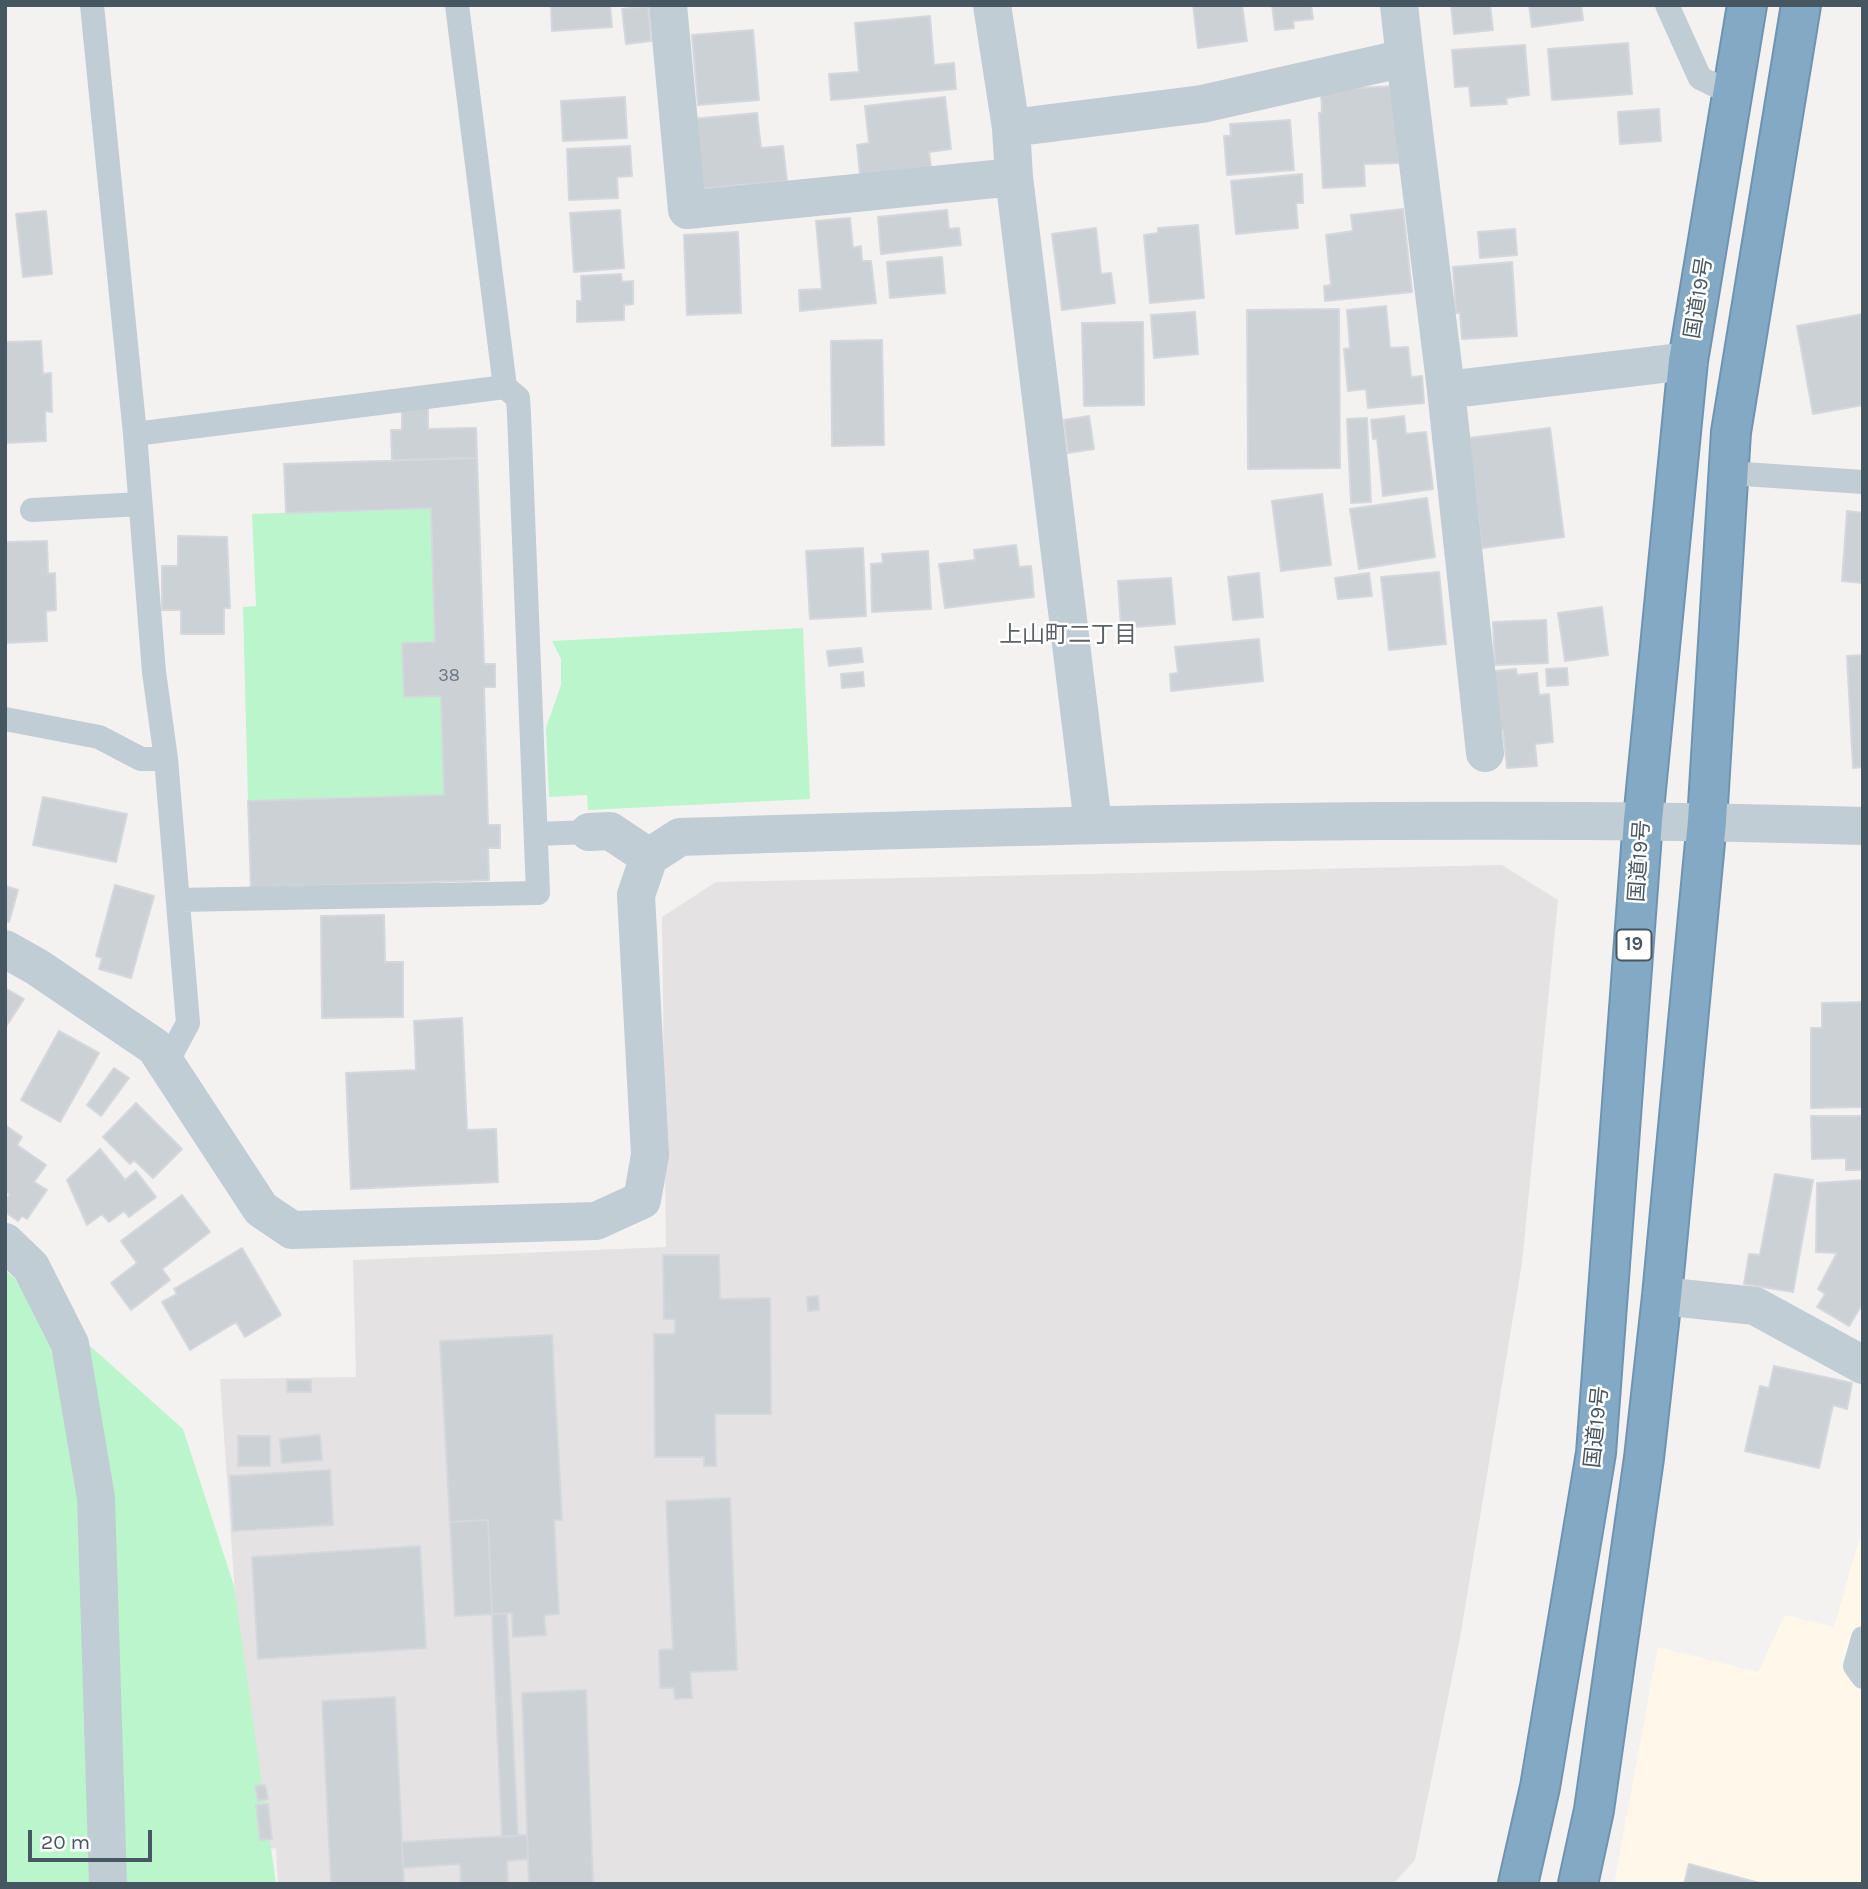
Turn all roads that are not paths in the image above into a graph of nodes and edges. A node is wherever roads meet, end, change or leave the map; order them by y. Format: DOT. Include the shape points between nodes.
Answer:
graph roads {
  1 [pos="92,5"];
  2 [pos="457,5"];
  3 [pos="668,5"];
  4 [pos="992,5"];
  5 [pos="1399,5"];
  6 [pos="1667,5"];
  7 [pos="1747,5"];
  8 [pos="1801,5"];
  9 [pos="1405,58"];
  10 [pos="1731,93"];
  11 [pos="1011,128"];
  12 [pos="1014,177"];
  13 [pos="1688,361"];
  14 [pos="505,387"];
  15 [pos="1446,390"];
  16 [pos="135,434"];
  17 [pos="1729,473"];
  18 [pos="1863,482"];
  19 [pos="140,503"];
  20 [pos="32,510"];
  21 [pos="5,719"];
  22 [pos="1485,753"];
  23 [pos="166,760"];
  24 [pos="1643,820"];
  25 [pos="1707,821"];
  26 [pos="1093,824"];
  27 [pos="1863,826"];
  28 [pos="589,832"];
  29 [pos="536,834"];
  30 [pos="649,857"];
  31 [pos="178,900"];
  32 [pos="5,949"];
  33 [pos="166,1064"];
  34 [pos="5,1242"];
  35 [pos="1662,1296"];
  36 [pos="1863,1365"];
  37 [pos="1863,1639"];
  38 [pos="1863,1676"];
  39 [pos="108,1884"];
  40 [pos="1518,1884"];
  41 [pos="1578,1884"];
  1 -- 16 [label="lane"];
  2 -- 14 [label="lane"];
  3 -- 12 [label="street" via="687,210"];
  4 -- 11 [label="street"];
  5 -- 9 [label="street"];
  6 -- 10 [label="lane" via="1700,78"];
  7 -- 10 [label="highway, 国道19号 / 19"];
  8 -- 17 [label="highway" via="1731,432"];
  9 -- 11 [label="street" via="1202,104"];
  9 -- 15 [label="street"];
  10 -- 13 [label="highway, 国道19号 / 19"];
  11 -- 12 [label="street"];
  12 -- 26 [label="street"];
  13 -- 15 [label="street"];
  13 -- 24 [label="highway, 国道19号 / 19"];
  14 -- 16 [label="lane"];
  14 -- 29 [label="lane" via="518,398"];
  15 -- 22 [label="street"];
  16 -- 19 [label="lane"];
  17 -- 18 [label="lane"];
  17 -- 25 [label="highway"];
  19 -- 20 [label="lane"];
  19 -- 23 [label="lane"];
  21 -- 23 [label="lane" via="99,737 141,758"];
  23 -- 31 [label="lane"];
  24 -- 25 [label="street"];
  24 -- 26 [label="street"];
  24 -- 40 [label="highway, 国道19号 / 19" via="1596,1453 1541,1787"];
  25 -- 27 [label="street"];
  25 -- 35 [label="highway"];
  26 -- 30 [label="street" via="680,837"];
  28 -- 29 [label="lane"];
  28 -- 30 [label="street" via="610,831"];
  29 -- 31 [label="lane" via="538,893"];
  30 -- 33 [label="street" via="636,895 650,1154 642,1200 596,1221 292,1230 261,1209"];
  31 -- 33 [label="lane" via="188,1023"];
  32 -- 33 [label="street" via="155,1047"];
  34 -- 39 [label="street" via="31,1267 70,1344 96,1498"];
  35 -- 36 [label="street" via="1755,1306"];
  35 -- 41 [label="highway" via="1594,1810"];
  37 -- 38 [label="lane" via="1855,1666"];
}
